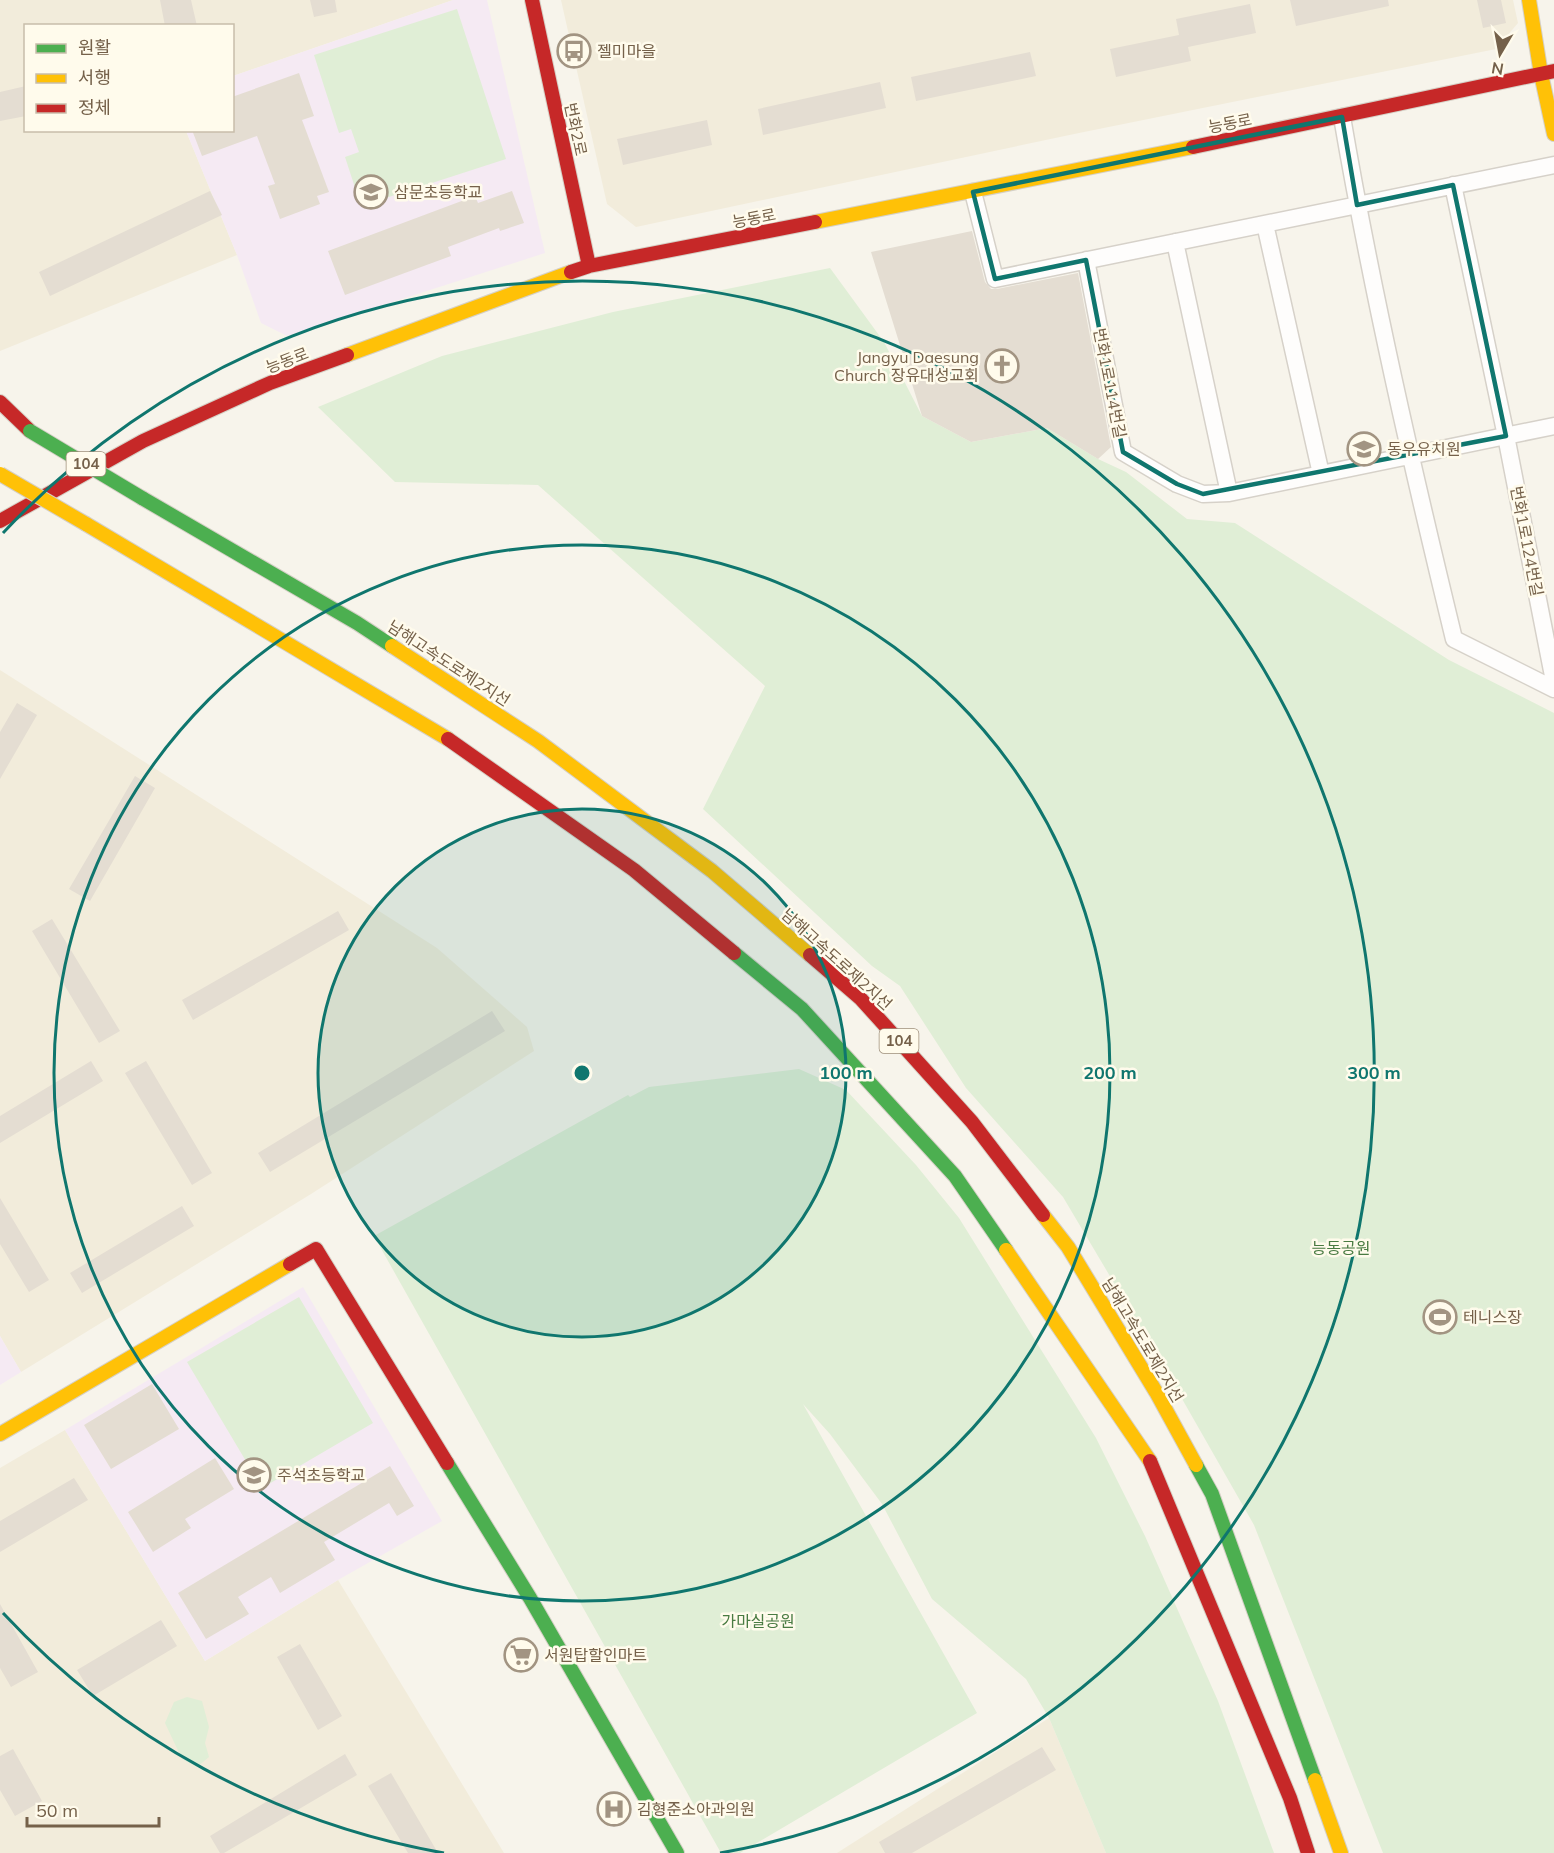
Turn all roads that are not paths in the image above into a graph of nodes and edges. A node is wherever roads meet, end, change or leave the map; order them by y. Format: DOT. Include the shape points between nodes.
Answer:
graph roads {
  1 [pos="532,0"];
  2 [pos="1529,0"];
  3 [pos="1548,73"];
  4 [pos="1342,117"];
  5 [pos="1554,134"];
  6 [pos="1554,165"];
  7 [pos="1453,185"];
  8 [pos="973,192"];
  9 [pos="1357,205"];
  10 [pos="1265,224"];
  11 [pos="1175,242"];
  12 [pos="1086,261"];
  13 [pos="588,266"];
  14 [pos="0,402"];
  15 [pos="0,412"];
  16 [pos="1554,426"];
  17 [pos="30,431"];
  18 [pos="1506,436"];
  19 [pos="1410,456"];
  20 [pos="0,474"];
  21 [pos="1321,474"];
  22 [pos="1229,493"];
  23 [pos="0,520"];
  24 [pos="1554,681"];
  25 [pos="1554,689"];
  26 [pos="0,1434"];
  27 [pos="677,1853"];
  28 [pos="1308,1853"];
  29 [pos="1341,1853"];
  1 -- 13 [label="main road, 번화2로"];
  2 -- 3 [label="main road"];
  3 -- 4 [label="main road, 능동로"];
  3 -- 5 [label="main road"];
  4 -- 8 [label="main road, 능동로"];
  4 -- 9 [label="street"];
  6 -- 7 [label="street"];
  7 -- 9 [label="street"];
  7 -- 18 [label="street"];
  8 -- 12 [label="street" via="995,279"];
  8 -- 13 [label="main road, 능동로"];
  9 -- 10 [label="street"];
  9 -- 19 [label="street"];
  10 -- 11 [label="street"];
  10 -- 21 [label="street"];
  11 -- 12 [label="street"];
  11 -- 22 [label="street"];
  12 -- 22 [label="street, 번화1로114번길" via="1123,452 1177,484 1203,494"];
  13 -- 23 [label="main road, 능동로" via="270,384 143,441"];
  14 -- 17 [label="main road"];
  15 -- 17 [label="main road, 남해고속도로제2지선 / 104"];
  16 -- 18 [label="street"];
  17 -- 29 [label="main road, 남해고속도로제2지선 / 104, bridge" via="357,623 519,728 712,871 861,999 972,1122 1068,1247 1156,1392 1212,1494"];
  18 -- 19 [label="street"];
  18 -- 24 [label="street, 번화1로124번길"];
  19 -- 21 [label="street"];
  19 -- 25 [label="street" via="1454,639"];
  20 -- 28 [label="main road, bridge" via="454,742 634,870 802,1009 955,1176 1148,1456 1290,1798"];
  21 -- 22 [label="street"];
  26 -- 27 [label="main road" via="316,1249 530,1598"];
}
